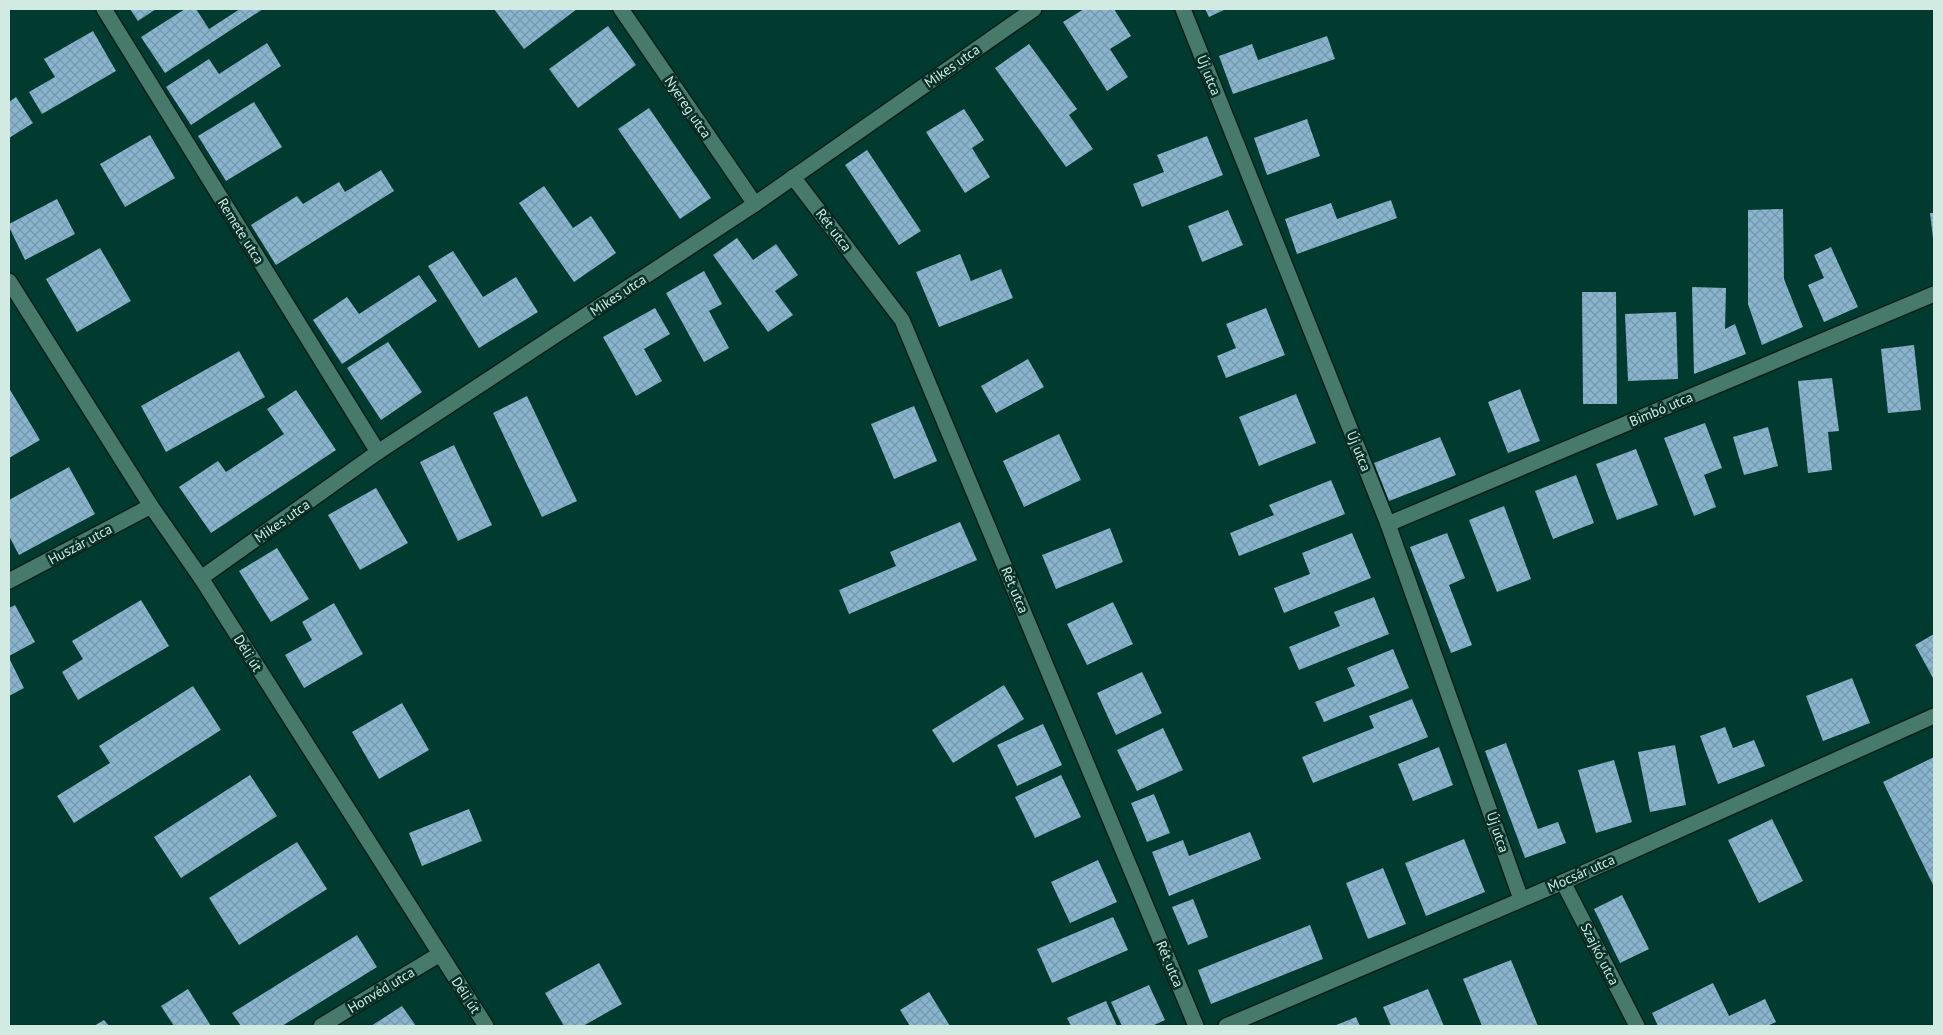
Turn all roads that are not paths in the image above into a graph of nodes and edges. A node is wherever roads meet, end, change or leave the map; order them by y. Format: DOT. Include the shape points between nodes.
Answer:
graph roads {
  1 [pos="104,9"];
  2 [pos="621,9"];
  3 [pos="1034,9"];
  4 [pos="1183,9"];
  5 [pos="793,177"];
  6 [pos="755,204"];
  7 [pos="9,281"];
  8 [pos="1934,294"];
  9 [pos="378,452"];
  10 [pos="151,506"];
  11 [pos="1388,524"];
  12 [pos="201,578"];
  13 [pos="9,581"];
  14 [pos="1934,716"];
  15 [pos="1563,882"];
  16 [pos="1521,899"];
  17 [pos="440,954"];
  18 [pos="322,1026"];
  19 [pos="486,1026"];
  20 [pos="1196,1026"];
  21 [pos="1226,1026"];
  22 [pos="1637,1026"];
  1 -- 9 [label="street, Remete utca"];
  2 -- 6 [label="street, Nyereg utca"];
  3 -- 5 [label="street, Mikes utca"];
  4 -- 11 [label="street, Új utca"];
  5 -- 6 [label="street, Mikes utca"];
  5 -- 20 [label="street, Rét utca" via="902,320"];
  6 -- 9 [label="street, Mikes utca"];
  7 -- 10 [label="street, Déli út"];
  8 -- 11 [label="street, Bimbó utca"];
  9 -- 12 [label="street, Mikes utca"];
  10 -- 12 [label="street, Déli út"];
  10 -- 13 [label="street, Huszár utca"];
  11 -- 16 [label="street, Új utca"];
  12 -- 17 [label="street, Déli út"];
  14 -- 15 [label="street, Mocsár utca"];
  15 -- 16 [label="street, Mocsár utca"];
  15 -- 22 [label="street, Szajkó utca"];
  16 -- 21 [label="street, Mocsár utca"];
  17 -- 18 [label="street, Honvéd utca"];
  17 -- 19 [label="street, Déli út"];
}
